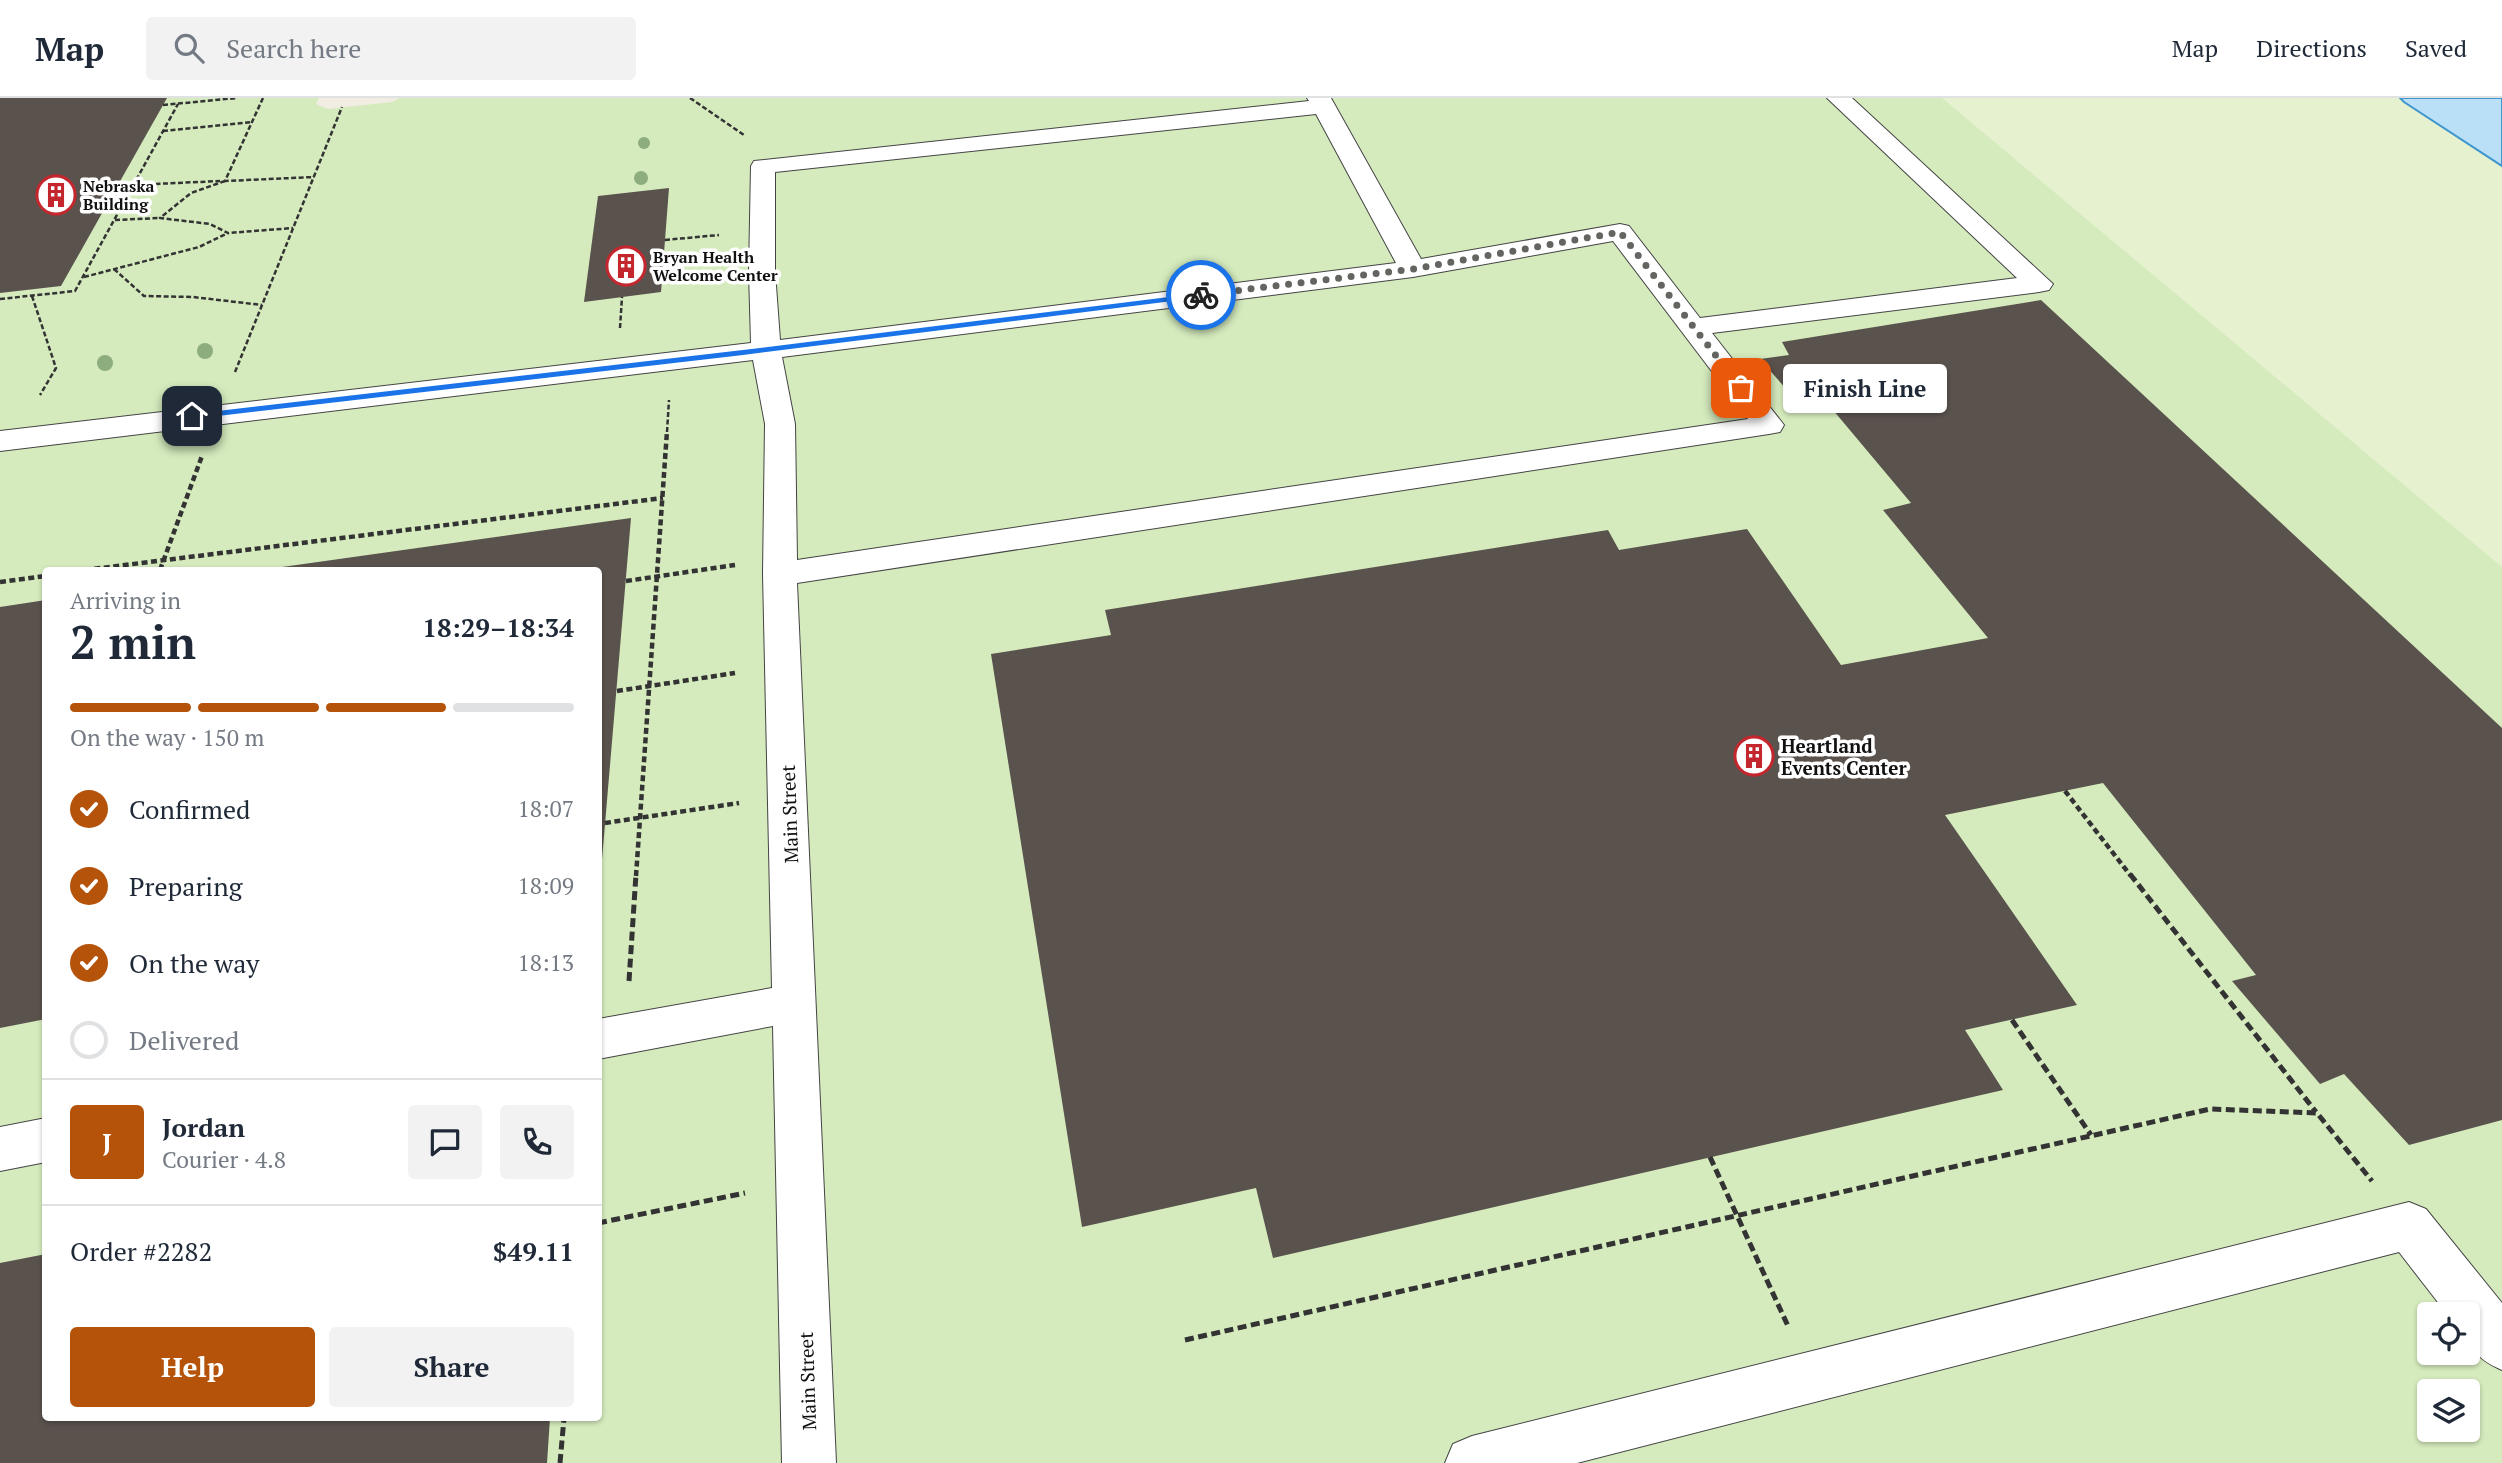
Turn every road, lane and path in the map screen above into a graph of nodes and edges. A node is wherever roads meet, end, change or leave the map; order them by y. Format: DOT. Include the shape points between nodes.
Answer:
graph roads {
  1 [pos="237,98"];
  2 [pos="263,98"];
  3 [pos="690,98"];
  4 [pos="1839,98"];
  5 [pos="1322,102"];
  6 [pos="178,104"];
  7 [pos="163,105"];
  8 [pos="342,107"];
  9 [pos="252,122"];
  10 [pos="163,131"];
  11 [pos="767,165"];
  12 [pos="314,177"];
  13 [pos="225,181"];
  14 [pos="133,186"];
  15 [pos="160,218"];
  16 [pos="114,220"];
  17 [pos="293,228"];
  18 [pos="762,230"];
  19 [pos="228,233"];
  20 [pos="664,240"];
  21 [pos="114,269"];
  22 [pos="1413,269"];
  23 [pos="83,277"];
  24 [pos="32,296"];
  25 [pos="0,299"];
  26 [pos="262,305"];
  27 [pos="1693,327"];
  28 [pos="766,350"];
  29 [pos="672,361"];
  30 [pos="218,413"];
  31 [pos="7,440"];
  32 [pos="663,498"];
  33 [pos="164,559"];
  34 [pos="780,566"];
  35 [pos="107,567"];
  36 [pos="161,567"];
  37 [pos="657,576"];
  38 [pos="42,577"];
  39 [pos="625,581"];
  40 [pos="0,582"];
  41 [pos="784,665"];
  42 [pos="649,686"];
  43 [pos="617,691"];
  44 [pos="2066,791"];
  45 [pos="788,795"];
  46 [pos="640,818"];
  47 [pos="605,823"];
  48 [pos="796,1003"];
  49 [pos="2012,1020"];
  50 [pos="612,1037"];
  51 [pos="2317,1113"];
  52 [pos="2091,1135"];
  53 [pos="42,1141"];
  54 [pos="0,1149"];
  55 [pos="1710,1157"];
  56 [pos="802,1181"];
  57 [pos="1737,1216"];
  58 [pos="602,1222"];
  59 [pos="2409,1226"];
  60 [pos="1185,1340"];
  61 [pos="2502,1344"];
  62 [pos="1812,1377"];
  63 [pos="564,1421"];
  64 [pos="560,1463"];
  65 [pos="809,1463"];
  66 [pos="1472,1463"];
  1 -- 6 [label="path"];
  2 -- 9 [label="path"];
  3 -- 11 [label="path" via="738,133 771,146"];
  4 -- 27 [label="street" via="2039,284"];
  5 -- 11 [label="street"];
  5 -- 22 [label="street"];
  6 -- 7 [label="path"];
  6 -- 10 [label="path"];
  8 -- 12 [label="path"];
  9 -- 10 [label="path"];
  9 -- 13 [label="path"];
  10 -- 14 [label="path"];
  11 -- 18 [label="street, Main Street"];
  12 -- 13 [label="path"];
  12 -- 17 [label="path"];
  13 -- 14 [label="path"];
  13 -- 15 [label="path" via="191,193"];
  14 -- 16 [label="path"];
  15 -- 16 [label="path"];
  15 -- 19 [label="path" via="210,224"];
  16 -- 23 [label="path"];
  17 -- 19 [label="path"];
  17 -- 26 [label="path"];
  18 -- 20 [label="path"];
  18 -- 28 [label="street, Main Street"];
  19 -- 21 [label="path" via="199,247"];
  21 -- 23 [label="path"];
  21 -- 26 [label="path" via="144,296"];
  22 -- 27 [label="street" via="1620,232"];
  22 -- 28 [label="street"];
  23 -- 24 [label="path" via="75,291"];
  24 -- 25 [label="path"];
  24 -- 31 [label="path" via="56,368"];
  26 -- 30 [label="path"];
  27 -- 34 [label="street" via="1769,425"];
  28 -- 29 [label="street"];
  28 -- 34 [label="street, Main Street" via="780,424"];
  29 -- 30 [label="street"];
  29 -- 32 [label="path"];
  30 -- 31 [label="street"];
  30 -- 33 [label="path"];
  32 -- 33 [label="path"];
  32 -- 37 [label="path"];
  33 -- 35 [label="path"];
  33 -- 36 [label="path"];
  34 -- 37 [label="path"];
  34 -- 41 [label="street, Main Street"];
  37 -- 39 [label="path"];
  37 -- 42 [label="path"];
  38 -- 40 [label="path"];
  41 -- 42 [label="path"];
  41 -- 45 [label="street, Main Street"];
  42 -- 43 [label="path"];
  42 -- 46 [label="path"];
  44 -- 51 [label="path"];
  45 -- 46 [label="path"];
  45 -- 48 [label="street, Main Street"];
  46 -- 47 [label="path"];
  46 -- 50 [label="path"];
  48 -- 50 [label="street"];
  48 -- 56 [label="street, Main Street"];
  49 -- 52 [label="path"];
  51 -- 52 [label="path" via="2210,1110"];
  51 -- 59 [label="path"];
  52 -- 57 [label="path"];
  53 -- 54 [label="street"];
  55 -- 57 [label="path"];
  56 -- 58 [label="path"];
  56 -- 65 [label="street, Main Street"];
  57 -- 60 [label="path"];
  57 -- 62 [label="path"];
  59 -- 61 [label="street"];
  59 -- 62 [label="street"];
  62 -- 66 [label="street"];
  63 -- 64 [label="path"];
}
